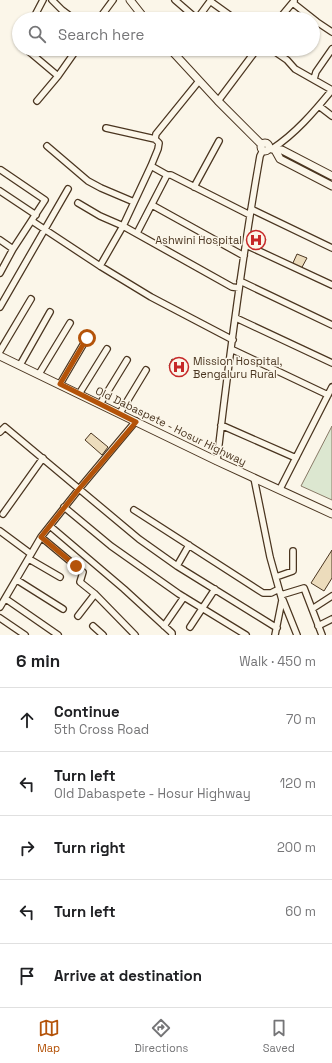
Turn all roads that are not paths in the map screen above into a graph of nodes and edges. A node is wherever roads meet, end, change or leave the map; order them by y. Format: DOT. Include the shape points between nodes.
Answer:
graph roads {
  1 [pos="43,0"];
  2 [pos="52,0"];
  3 [pos="113,0"];
  4 [pos="210,0"];
  5 [pos="133,1"];
  6 [pos="179,1"];
  7 [pos="294,2"];
  8 [pos="37,12"];
  9 [pos="65,12"];
  10 [pos="104,12"];
  11 [pos="140,12"];
  12 [pos="190,12"];
  13 [pos="202,12"];
  14 [pos="226,12"];
  15 [pos="285,12"];
  16 [pos="306,12"];
  17 [pos="320,24"];
  18 [pos="332,32"];
  19 [pos="332,49"];
  20 [pos="34,56"];
  21 [pos="72,56"];
  22 [pos="178,56"];
  23 [pos="252,56"];
  24 [pos="281,56"];
  25 [pos="58,76"];
  26 [pos="314,78"];
  27 [pos="199,81"];
  28 [pos="332,90"];
  29 [pos="37,101"];
  30 [pos="218,101"];
  31 [pos="319,106"];
  32 [pos="332,116"];
  33 [pos="106,128"];
  34 [pos="155,139"];
  35 [pos="219,141"];
  36 [pos="46,146"];
  37 [pos="268,148"];
  38 [pos="151,166"];
  39 [pos="2,170"];
  40 [pos="167,175"];
  41 [pos="332,176"];
  42 [pos="332,186"];
  43 [pos="194,187"];
  44 [pos="68,189"];
  45 [pos="0,191"];
  46 [pos="78,202"];
  47 [pos="134,202"];
  48 [pos="152,205"];
  49 [pos="250,212"];
  50 [pos="36,215"];
  51 [pos="32,221"];
  52 [pos="123,226"];
  53 [pos="45,229"];
  54 [pos="136,233"];
  55 [pos="2,243"];
  56 [pos="246,245"];
  57 [pos="332,248"];
  58 [pos="14,249"];
  59 [pos="244,256"];
  60 [pos="100,266"];
  61 [pos="0,273"];
  62 [pos="240,281"];
  63 [pos="332,285"];
  64 [pos="239,288"];
  65 [pos="31,299"];
  66 [pos="0,307"];
  67 [pos="50,312"];
  68 [pos="236,318"];
  69 [pos="70,323"];
  70 [pos="332,325"];
  71 [pos="87,338"];
  72 [pos="233,340"];
  73 [pos="107,349"];
  74 [pos="232,349"];
  75 [pos="0,351"];
  76 [pos="0,356"];
  77 [pos="127,360"];
  78 [pos="332,363"];
  79 [pos="20,365"];
  80 [pos="146,370"];
  81 [pos="39,374"];
  82 [pos="60,384"];
  83 [pos="332,387"];
  84 [pos="79,394"];
  85 [pos="328,395"];
  86 [pos="100,404"];
  87 [pos="120,413"];
  88 [pos="136,422"];
  89 [pos="222,425"];
  90 [pos="0,432"];
  91 [pos="43,458"];
  92 [pos="296,458"];
  93 [pos="217,461"];
  94 [pos="254,478"];
  95 [pos="79,489"];
  96 [pos="280,489"];
  97 [pos="64,507"];
  98 [pos="134,510"];
  99 [pos="3,514"];
  100 [pos="332,514"];
  101 [pos="50,526"];
  102 [pos="0,531"];
  103 [pos="41,537"];
  104 [pos="189,545"];
  105 [pos="293,551"];
  106 [pos="30,556"];
  107 [pos="177,566"];
  108 [pos="60,577"];
  109 [pos="276,577"];
  110 [pos="17,580"];
  111 [pos="215,589"];
  112 [pos="95,594"];
  113 [pos="281,594"];
  114 [pos="332,596"];
  115 [pos="184,597"];
  116 [pos="6,599"];
  117 [pos="0,607"];
  118 [pos="202,608"];
  119 [pos="63,609"];
  120 [pos="312,609"];
  121 [pos="78,616"];
  122 [pos="0,618"];
  123 [pos="332,619"];
  124 [pos="93,626"];
  125 [pos="164,626"];
  126 [pos="318,626"];
  127 [pos="190,627"];
  128 [pos="277,628"];
  129 [pos="25,635"];
  130 [pos="58,635"];
  131 [pos="103,635"];
  132 [pos="135,635"];
  133 [pos="172,635"];
  134 [pos="246,635"];
  135 [pos="275,635"];
  136 [pos="297,635"];
  137 [pos="322,635"];
  1 -- 8 [label="street"];
  2 -- 9 [label="street"];
  3 -- 10 [label="street"];
  4 -- 13 [label="street"];
  4 -- 14 [label="street"];
  5 -- 11 [label="main road"];
  6 -- 12 [label="street"];
  7 -- 15 [label="street"];
  7 -- 16 [label="street"];
  17 -- 18 [label="street"];
  19 -- 26 [label="street"];
  20 -- 25 [label="street"];
  21 -- 25 [label="street"];
  22 -- 27 [label="main road"];
  23 -- 30 [label="street"];
  24 -- 26 [label="street" via="295,69"];
  25 -- 29 [label="street"];
  26 -- 28 [label="street"];
  27 -- 30 [label="main road"];
  27 -- 34 [label="street" via="156,134"];
  28 -- 31 [label="street"];
  30 -- 37 [label="main road"];
  31 -- 32 [label="street"];
  31 -- 37 [label="street" via="286,139"];
  33 -- 34 [label="street"];
  34 -- 38 [label="street" via="159,143"];
  35 -- 43 [label="street"];
  36 -- 47 [label="street" via="88,181"];
  37 -- 41 [label="main road" via="282,150"];
  37 -- 42 [label="main road" via="280,159"];
  37 -- 49 [label="street" via="260,156"];
  38 -- 40 [label="street"];
  38 -- 47 [label="street"];
  39 -- 50 [label="street" via="45,200"];
  40 -- 43 [label="street"];
  40 -- 48 [label="street"];
  43 -- 49 [label="street"];
  44 -- 53 [label="street"];
  45 -- 50 [label="street"];
  46 -- 52 [label="street"];
  47 -- 52 [label="street"];
  48 -- 54 [label="street"];
  48 -- 59 [label="street"];
  49 -- 56 [label="street"];
  49 -- 57 [label="street"];
  50 -- 51 [label="street"];
  51 -- 53 [label="street"];
  51 -- 58 [label="street"];
  52 -- 54 [label="street"];
  52 -- 60 [label="street"];
  53 -- 60 [label="street"];
  53 -- 66 [label="street"];
  54 -- 64 [label="street"];
  55 -- 58 [label="street"];
  56 -- 59 [label="street"];
  56 -- 63 [label="street"];
  58 -- 61 [label="street"];
  59 -- 62 [label="street"];
  60 -- 72 [label="street" via="151,297"];
  62 -- 64 [label="street"];
  62 -- 70 [label="street"];
  64 -- 68 [label="street"];
  65 -- 75 [label="street"];
  67 -- 79 [label="street"];
  68 -- 72 [label="street"];
  68 -- 78 [label="street"];
  69 -- 81 [label="street"];
  71 -- 82 [label="street"];
  72 -- 74 [label="street"];
  73 -- 84 [label="street"];
  74 -- 85 [label="street"];
  74 -- 89 [label="street"];
  76 -- 79 [label="main road, Old Dabaspete - Hosur Highway"];
  77 -- 86 [label="street"];
  79 -- 81 [label="main road, Old Dabaspete - Hosur Highway"];
  80 -- 87 [label="street"];
  81 -- 82 [label="main road, Old Dabaspete - Hosur Highway"];
  82 -- 84 [label="main road, Old Dabaspete - Hosur Highway"];
  83 -- 85 [label="street"];
  84 -- 86 [label="main road, Old Dabaspete - Hosur Highway"];
  85 -- 92 [label="street"];
  86 -- 87 [label="main road, Old Dabaspete - Hosur Highway"];
  87 -- 88 [label="main road, Old Dabaspete - Hosur Highway"];
  88 -- 93 [label="main road, Old Dabaspete - Hosur Highway"];
  88 -- 95 [label="street"];
  89 -- 92 [label="street"];
  89 -- 93 [label="street"];
  90 -- 91 [label="street" via="5,427"];
  91 -- 95 [label="street"];
  91 -- 99 [label="street"];
  92 -- 96 [label="street"];
  93 -- 94 [label="main road, Old Dabaspete - Hosur Highway"];
  94 -- 96 [label="main road, Old Dabaspete - Hosur Highway"];
  94 -- 109 [label="street"];
  95 -- 97 [label="street"];
  95 -- 107 [label="street" via="139,539"];
  96 -- 100 [label="main road, Old Dabaspete - Hosur Highway"];
  97 -- 101 [label="street"];
  97 -- 115 [label="street" via="112,546"];
  98 -- 104 [label="street"];
  101 -- 103 [label="street"];
  101 -- 125 [label="street"];
  102 -- 106 [label="street"];
  103 -- 106 [label="street"];
  103 -- 112 [label="street" via="83,572 80,582"];
  104 -- 107 [label="street"];
  104 -- 113 [label="street" via="263,593"];
  105 -- 109 [label="street" via="293,571"];
  106 -- 108 [label="street"];
  106 -- 110 [label="street"];
  107 -- 111 [label="street"];
  109 -- 113 [label="street"];
  110 -- 116 [label="street"];
  110 -- 119 [label="street"];
  111 -- 118 [label="street"];
  111 -- 128 [label="street"];
  112 -- 121 [label="street"];
  112 -- 132 [label="street"];
  113 -- 120 [label="street" via="304,588"];
  113 -- 128 [label="street"];
  113 -- 136 [label="street"];
  114 -- 120 [label="street"];
  115 -- 118 [label="street"];
  115 -- 125 [label="street"];
  116 -- 117 [label="street"];
  116 -- 130 [label="street"];
  118 -- 127 [label="street"];
  118 -- 134 [label="street"];
  120 -- 126 [label="street"];
  122 -- 129 [label="street"];
  123 -- 126 [label="street"];
  124 -- 131 [label="street"];
  125 -- 133 [label="street"];
  126 -- 137 [label="street"];
  128 -- 135 [label="street"];
}
